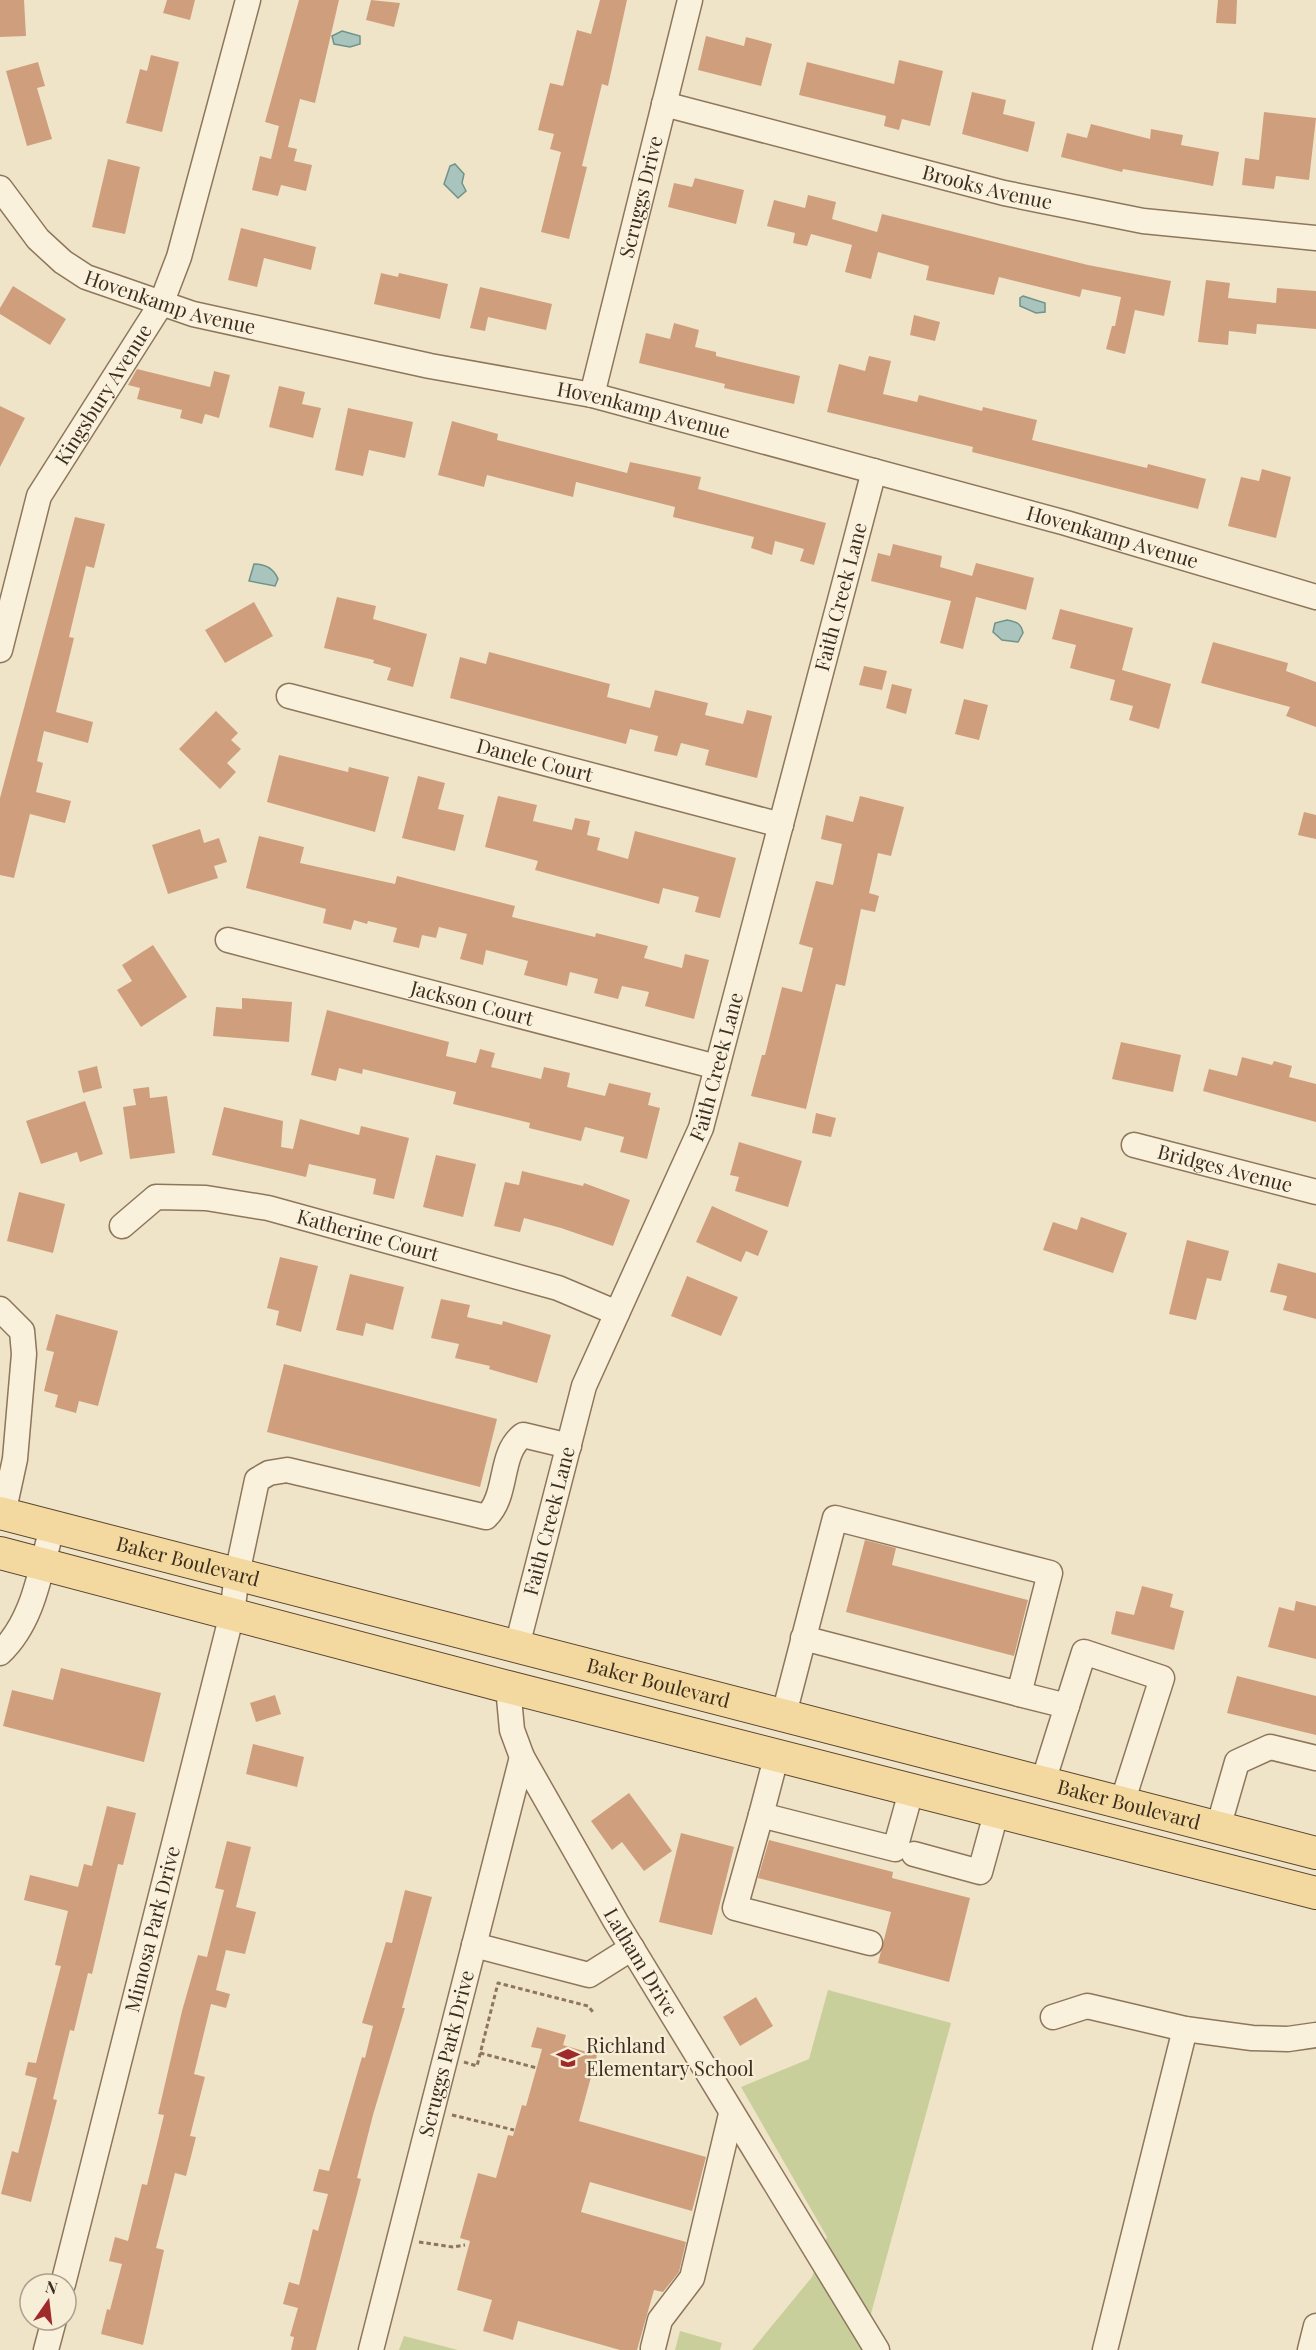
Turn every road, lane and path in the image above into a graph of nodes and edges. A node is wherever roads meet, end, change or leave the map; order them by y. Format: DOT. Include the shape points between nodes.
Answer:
graph roads {
  1 [pos="248,0"];
  2 [pos="690,0"];
  3 [pos="664,104"];
  4 [pos="0,188"];
  5 [pos="1316,238"];
  6 [pos="161,304"];
  7 [pos="592,395"];
  8 [pos="874,471"];
  9 [pos="1316,597"];
  10 [pos="0,650"];
  11 [pos="289,696"];
  12 [pos="781,825"];
  13 [pos="228,940"];
  14 [pos="717,1068"];
  15 [pos="1134,1145"];
  16 [pos="1316,1192"];
  17 [pos="122,1226"];
  18 [pos="0,1309"];
  19 [pos="617,1313"];
  20 [pos="569,1446"];
  21 [pos="1,1514"];
  22 [pos="52,1528"];
  23 [pos="0,1553"];
  24 [pos="42,1565"];
  25 [pos="237,1574"];
  26 [pos="232,1614"];
  27 [pos="804,1638"];
  28 [pos="517,1646"];
  29 [pos="0,1653"];
  30 [pos="508,1687"];
  31 [pos="1019,1694"];
  32 [pos="1067,1706"];
  33 [pos="784,1714"];
  34 [pos="777,1754"];
  35 [pos="522,1757"];
  36 [pos="1316,1758"];
  37 [pos="1043,1782"];
  38 [pos="912,1788"];
  39 [pos="1122,1803"];
  40 [pos="997,1810"];
  41 [pos="761,1815"];
  42 [pos="1218,1828"];
  43 [pos="1316,1853"];
  44 [pos="914,1854"];
  45 [pos="1316,1893"];
  46 [pos="870,1943"];
  47 [pos="474,1945"];
  48 [pos="632,1948"];
  49 [pos="593,2012"];
  50 [pos="1053,2017"];
  51 [pos="1185,2029"];
  52 [pos="1316,2035"];
  53 [pos="480,2053"];
  54 [pos="446,2058"];
  55 [pos="537,2068"];
  56 [pos="433,2110"];
  57 [pos="731,2114"];
  58 [pos="514,2130"];
  59 [pos="400,2237"];
  60 [pos="465,2245"];
  61 [pos="66,2272"];
  62 [pos="1316,2326"];
  63 [pos="51,2332"];
  64 [pos="653,2348"];
  65 [pos="46,2350"];
  66 [pos="371,2350"];
  67 [pos="878,2350"];
  68 [pos="1105,2350"];
  69 [pos="1310,2350"];
  1 -- 6 [label="street, Kingsbury Avenue" via="179,257"];
  2 -- 3 [label="street, Scruggs Drive"];
  3 -- 5 [label="street, Brooks Avenue" via="1005,193 1131,219"];
  3 -- 7 [label="street, Scruggs Drive"];
  4 -- 6 [label="street, Hovenkamp Avenue" via="38,239 63,262 86,277"];
  6 -- 7 [label="street, Hovenkamp Avenue" via="430,366"];
  6 -- 10 [label="street, Kingsbury Avenue" via="39,496"];
  7 -- 8 [label="street, Hovenkamp Avenue"];
  8 -- 9 [label="street, Hovenkamp Avenue"];
  8 -- 12 [label="street, Faith Creek Lane"];
  11 -- 12 [label="street, Danele Court"];
  12 -- 14 [label="street, Faith Creek Lane"];
  13 -- 14 [label="street, Jackson Court"];
  14 -- 19 [label="street, Faith Creek Lane" via="701,1128"];
  15 -- 16 [label="street, Bridges Avenue"];
  17 -- 19 [label="street, Katherine Court" via="156,1197 206,1198 268,1208 558,1288"];
  18 -- 21 [label="street" via="22,1331 24,1354 15,1459"];
  19 -- 20 [label="street, Faith Creek Lane" via="584,1386"];
  20 -- 25 [label="street, Mimosa Park Drive" via="523,1435 512,1443 496,1508 486,1517 287,1470 269,1473 257,1480"];
  20 -- 28 [label="street, Faith Creek Lane"];
  21 -- 22 [label="main road, Baker Boulevard"];
  22 -- 24 [label="street"];
  22 -- 25 [label="main road, Baker Boulevard"];
  23 -- 24 [label="main road, Baker Boulevard"];
  24 -- 26 [label="main road, Baker Boulevard"];
  24 -- 29 [label="street" via="20,1631"];
  25 -- 26 [label="street, Mimosa Park Drive"];
  25 -- 28 [label="main road, Baker Boulevard"];
  26 -- 30 [label="main road, Baker Boulevard"];
  26 -- 61 [label="street, Mimosa Park Drive"];
  27 -- 31 [label="street"];
  27 -- 31 [label="street" via="835,1518 914,1538 1050,1574"];
  27 -- 33 [label="street"];
  28 -- 30 [label="main road"];
  28 -- 33 [label="main road, Baker Boulevard"];
  30 -- 34 [label="main road, Baker Boulevard"];
  30 -- 35 [label="street, Latham Drive" via="512,1730"];
  31 -- 32 [label="street"];
  32 -- 37 [label="street"];
  32 -- 39 [label="street" via="1084,1652 1162,1678"];
  33 -- 37 [label="main road, Baker Boulevard"];
  34 -- 38 [label="main road, Baker Boulevard"];
  34 -- 41 [label="street"];
  35 -- 47 [label="street, Scruggs Park Drive"];
  35 -- 48 [label="street, Latham Drive"];
  36 -- 42 [label="street" via="1270,1747 1237,1762"];
  37 -- 39 [label="main road, Baker Boulevard"];
  38 -- 40 [label="main road, Baker Boulevard"];
  38 -- 41 [label="street" via="895,1849"];
  39 -- 42 [label="main road, Baker Boulevard"];
  40 -- 44 [label="street" via="980,1872"];
  40 -- 45 [label="main road, Baker Boulevard"];
  41 -- 46 [label="street" via="735,1908"];
  42 -- 43 [label="main road, Baker Boulevard"];
  47 -- 48 [label="street" via="589,1975"];
  47 -- 54 [label="street, Scruggs Park Drive"];
  48 -- 57 [label="street, Latham Drive"];
  49 -- 53 [label="path" via="588,2006 498,1983"];
  50 -- 51 [label="street" via="1087,2006"];
  51 -- 52 [label="street" via="1252,2038"];
  51 -- 68 [label="street"];
  53 -- 54 [label="path" via="477,2066"];
  53 -- 55 [label="path"];
  54 -- 56 [label="street, Scruggs Park Drive"];
  56 -- 58 [label="path"];
  56 -- 59 [label="street, Scruggs Park Drive"];
  57 -- 64 [label="street" via="692,2278 660,2320"];
  57 -- 67 [label="street, Latham Drive"];
  59 -- 60 [label="path" via="432,2245"];
  59 -- 66 [label="street, Scruggs Park Drive"];
  62 -- 69 [label="street"];
  63 -- 65 [label="street"];
}
